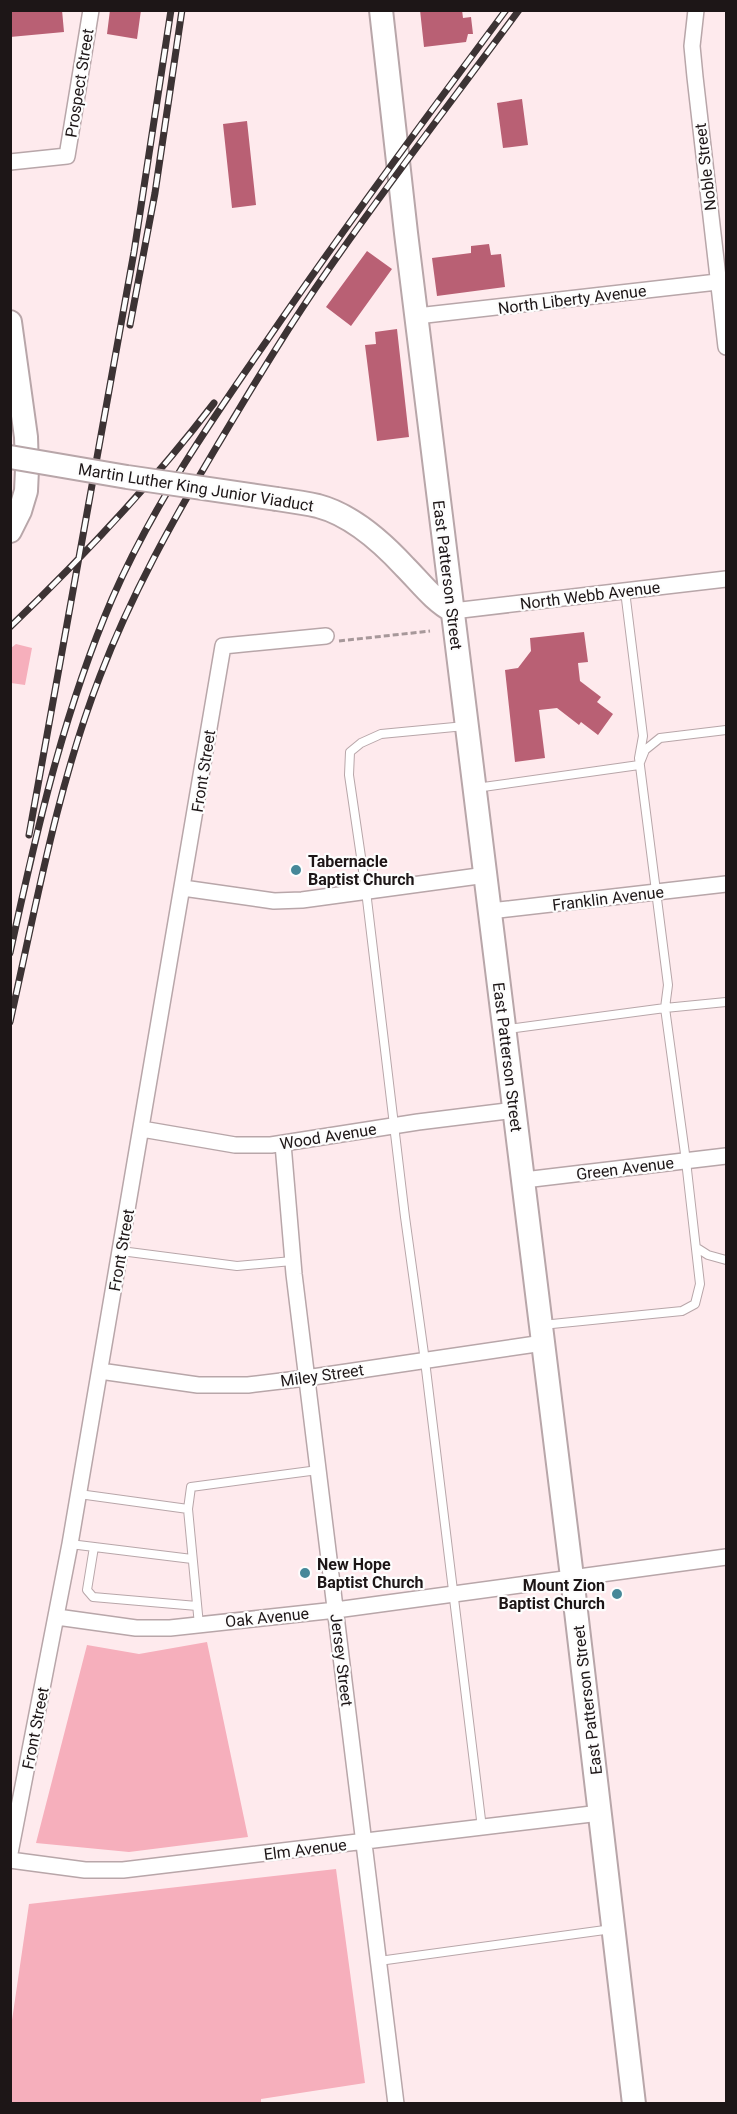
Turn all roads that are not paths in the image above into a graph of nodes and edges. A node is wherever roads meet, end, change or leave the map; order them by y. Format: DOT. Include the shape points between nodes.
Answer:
graph roads {
  1 [pos="91,10"];
  2 [pos="381,10"];
  3 [pos="694,16"];
  4 [pos="10,162"];
  5 [pos="723,281"];
  6 [pos="417,316"];
  7 [pos="10,322"];
  8 [pos="726,347"];
  9 [pos="13,367"];
  10 [pos="10,457"];
  11 [pos="15,521"];
  12 [pos="726,579"];
  13 [pos="625,591"];
  14 [pos="453,611"];
  15 [pos="326,636"];
  16 [pos="467,726"];
  17 [pos="726,730"];
  18 [pos="639,765"];
  19 [pos="475,788"];
  20 [pos="486,875"];
  21 [pos="726,884"];
  22 [pos="183,888"];
  23 [pos="366,891"];
  24 [pos="655,892"];
  25 [pos="490,911"];
  26 [pos="726,1002"];
  27 [pos="665,1008"];
  28 [pos="505,1030"];
  29 [pos="515,1110"];
  30 [pos="394,1126"];
  31 [pos="142,1129"];
  32 [pos="284,1144"];
  33 [pos="726,1156"];
  34 [pos="686,1161"];
  35 [pos="524,1180"];
  36 [pos="697,1248"];
  37 [pos="121,1251"];
  38 [pos="726,1260"];
  39 [pos="292,1261"];
  40 [pos="542,1334"];
  41 [pos="425,1361"];
  42 [pos="100,1371"];
  43 [pos="306,1378"];
  44 [pos="318,1470"];
  45 [pos="79,1494"];
  46 [pos="188,1509"];
  47 [pos="70,1544"];
  48 [pos="94,1547"];
  49 [pos="726,1557"];
  50 [pos="192,1559"];
  51 [pos="572,1577"];
  52 [pos="452,1594"];
  53 [pos="197,1605"];
  54 [pos="336,1610"];
  55 [pos="57,1617"];
  56 [pos="198,1625"];
  57 [pos="600,1813"];
  58 [pos="482,1828"];
  59 [pos="364,1842"];
  60 [pos="10,1852"];
  61 [pos="10,1860"];
  62 [pos="614,1929"];
  63 [pos="379,1961"];
  64 [pos="396,2103"];
  65 [pos="634,2103"];
  1 -- 4 [label="street, Prospect Street" via="68,156"];
  2 -- 6 [label="street, East Patterson Street"];
  3 -- 5 [label="street, Noble Street" via="695,78"];
  5 -- 6 [label="street, North Liberty Avenue"];
  5 -- 8 [label="street, Noble Street"];
  6 -- 14 [label="street, East Patterson Street"];
  7 -- 9 [label="street"];
  9 -- 11 [label="street" via="26,437 27,469 26,491"];
  10 -- 14 [label="street, Martin Luther King Junior Viaduct, bridge" via="320,507 343,517 383,544 441,605"];
  12 -- 13 [label="street, North Webb Avenue"];
  13 -- 14 [label="street, North Webb Avenue"];
  13 -- 18 [label="lane" via="644,736"];
  14 -- 16 [label="street, East Patterson Street"];
  15 -- 22 [label="street, Front Street" via="224,646"];
  16 -- 19 [label="street, East Patterson Street"];
  16 -- 23 [label="lane" via="381,734 350,752 349,775"];
  17 -- 18 [label="lane" via="660,738 645,750"];
  18 -- 19 [label="lane"];
  18 -- 24 [label="lane"];
  19 -- 20 [label="street, East Patterson Street"];
  20 -- 23 [label="street"];
  20 -- 25 [label="street, East Patterson Street"];
  21 -- 24 [label="street, Franklin Avenue"];
  22 -- 23 [label="street" via="274,901"];
  22 -- 31 [label="street, Front Street"];
  23 -- 30 [label="lane"];
  24 -- 25 [label="street, Franklin Avenue"];
  24 -- 27 [label="lane" via="668,985"];
  25 -- 28 [label="street, East Patterson Street"];
  26 -- 27 [label="lane"];
  27 -- 28 [label="lane"];
  27 -- 34 [label="lane"];
  28 -- 29 [label="street, East Patterson Street"];
  29 -- 30 [label="street, Wood Avenue"];
  29 -- 35 [label="street, East Patterson Street"];
  30 -- 32 [label="street, Wood Avenue"];
  30 -- 41 [label="lane"];
  31 -- 32 [label="street, Wood Avenue" via="235,1145"];
  31 -- 37 [label="street, Front Street"];
  32 -- 39 [label="street, Jersey Street"];
  33 -- 34 [label="street, Green Avenue"];
  34 -- 35 [label="street, Green Avenue"];
  34 -- 36 [label="lane"];
  35 -- 40 [label="street, East Patterson Street"];
  36 -- 38 [label="lane"];
  36 -- 40 [label="lane" via="700,1284 694,1304 682,1311"];
  37 -- 39 [label="lane" via="237,1266"];
  37 -- 42 [label="street, Front Street"];
  39 -- 43 [label="street, Jersey Street"];
  40 -- 41 [label="street, Miley Street"];
  40 -- 51 [label="street, East Patterson Street"];
  41 -- 43 [label="street, Miley Street"];
  41 -- 52 [label="lane"];
  42 -- 43 [label="street, Miley Street" via="223,1386"];
  42 -- 45 [label="street, Front Street"];
  43 -- 44 [label="street, Jersey Street"];
  44 -- 46 [label="lane" via="191,1487"];
  44 -- 54 [label="street, Jersey Street"];
  45 -- 46 [label="lane"];
  45 -- 47 [label="street, Front Street"];
  46 -- 50 [label="lane"];
  47 -- 48 [label="lane"];
  47 -- 55 [label="street, Front Street"];
  48 -- 50 [label="lane"];
  48 -- 53 [label="lane" via="87,1590 93,1597"];
  49 -- 51 [label="street, Oak Avenue"];
  50 -- 53 [label="lane"];
  51 -- 52 [label="street, Oak Avenue"];
  51 -- 57 [label="street, East Patterson Street"];
  52 -- 54 [label="street, Oak Avenue"];
  52 -- 58 [label="lane"];
  53 -- 56 [label="lane"];
  54 -- 56 [label="street, Oak Avenue"];
  54 -- 59 [label="street, Jersey Street"];
  55 -- 56 [label="street, Oak Avenue" via="136,1628"];
  55 -- 60 [label="street, Front Street"];
  57 -- 58 [label="street, Elm Avenue"];
  57 -- 62 [label="street, East Patterson Street"];
  58 -- 59 [label="street, Elm Avenue"];
  59 -- 61 [label="street, Elm Avenue" via="123,1870 86,1870"];
  59 -- 63 [label="street, Jersey Street"];
  62 -- 63 [label="lane"];
  62 -- 65 [label="street, East Patterson Street"];
  63 -- 64 [label="street, Jersey Street"];
}
